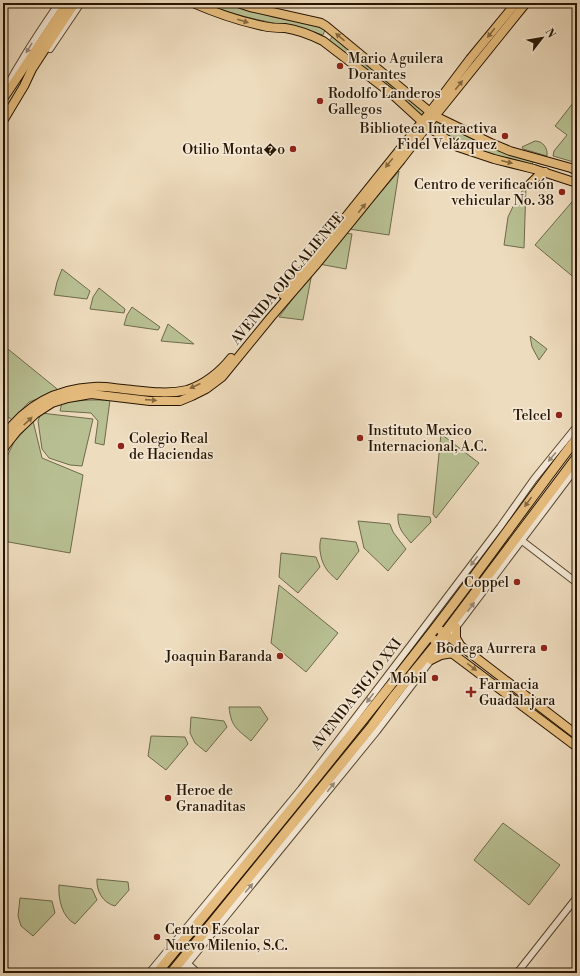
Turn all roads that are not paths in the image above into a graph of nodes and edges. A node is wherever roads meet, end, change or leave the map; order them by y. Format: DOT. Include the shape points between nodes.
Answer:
graph roads {
  1 [pos="59,3"];
  2 [pos="67,3"];
  3 [pos="75,3"];
  4 [pos="81,3"];
  5 [pos="193,3"];
  6 [pos="238,3"];
  7 [pos="516,3"];
  8 [pos="526,3"];
  9 [pos="44,45"];
  10 [pos="24,86"];
  11 [pos="4,98"];
  12 [pos="433,114"];
  13 [pos="3,121"];
  14 [pos="425,124"];
  15 [pos="577,171"];
  16 [pos="545,172"];
  17 [pos="577,183"];
  18 [pos="530,184"];
  19 [pos="577,426"];
  20 [pos="3,437"];
  21 [pos="577,438"];
  22 [pos="3,450"];
  23 [pos="577,457"];
  24 [pos="577,467"];
  25 [pos="521,540"];
  26 [pos="495,541"];
  27 [pos="577,583"];
  28 [pos="456,627"];
  29 [pos="436,628"];
  30 [pos="446,635"];
  31 [pos="429,636"];
  32 [pos="440,644"];
  33 [pos="461,647"];
  34 [pos="453,653"];
  35 [pos="431,660"];
  36 [pos="417,678"];
  37 [pos="385,684"];
  38 [pos="395,694"];
  39 [pos="374,728"];
  40 [pos="577,735"];
  41 [pos="577,747"];
  42 [pos="577,897"];
  43 [pos="236,898"];
  44 [pos="201,915"];
  45 [pos="188,964"];
  46 [pos="149,973"];
  47 [pos="157,973"];
  48 [pos="171,973"];
  49 [pos="180,973"];
  50 [pos="198,973"];
  51 [pos="517,973"];
  1 -- 11 [label="street, one-way" via="17,67"];
  2 -- 9 [label="main road"];
  3 -- 9 [label="main road"];
  4 -- 10 [label="street"];
  5 -- 14 [label="main road, one-way" via="253,24 293,30 323,41 392,94"];
  12 -- 6 [label="main road, one-way" via="321,23"];
  7 -- 12 [label="main road, AVENIDA OJOCALIENTE, one-way" via="470,59"];
  12 -- 8 [label="main road, AVENIDA OJOCALIENTE, one-way"];
  9 -- 10 [label="main road"];
  9 -- 11 [label="main road"];
  10 -- 13 [label="main road"];
  12 -- 14 [label="main road, AVENIDA OJOCALIENTE"];
  12 -- 15 [label="main road" via="491,144"];
  14 -- 16 [label="main road, one-way" via="458,147"];
  14 -- 20 [label="main road, AVENIDA OJOCALIENTE, one-way" via="219,372 197,386 171,392 77,388 49,397 30,407"];
  22 -- 14 [label="main road, AVENIDA OJOCALIENTE, one-way" via="17,431 35,414 52,403 91,394 150,401 180,401 206,389 222,377 401,160"];
  16 -- 17 [label="main road"];
  16 -- 18 [label="main road"];
  19 -- 26 [label="street, AVENIDA SIGLO XXI, one-way" via="534,479"];
  21 -- 26 [label="highway, AVENIDA SIGLO XXI, one-way"];
  23 -- 30 [label="highway"];
  24 -- 25 [label="street"];
  25 -- 27 [label="street"];
  28 -- 25 [label="street, one-way"];
  26 -- 29 [label="highway, AVENIDA SIGLO XXI"];
  26 -- 37 [label="street, AVENIDA SIGLO XXI, one-way" via="413,642"];
  28 -- 30 [label="street"];
  28 -- 33 [label="main road" via="456,638"];
  29 -- 30 [label="main road"];
  29 -- 31 [label="highway, AVENIDA SIGLO XXI"];
  30 -- 32 [label="highway"];
  30 -- 33 [label="main road"];
  31 -- 32 [label="main road"];
  31 -- 37 [label="highway, AVENIDA SIGLO XXI"];
  32 -- 34 [label="main road"];
  32 -- 35 [label="street"];
  32 -- 38 [label="highway"];
  33 -- 40 [label="main road"];
  34 -- 35 [label="main road"];
  34 -- 41 [label="main road, one-way"];
  35 -- 36 [label="street"];
  36 -- 38 [label="highway"];
  36 -- 39 [label="street"];
  37 -- 44 [label="highway, AVENIDA SIGLO XXI, one-way"];
  38 -- 39 [label="highway"];
  43 -- 39 [label="highway, one-way"];
  42 -- 51 [label="street"];
  43 -- 45 [label="street"];
  43 -- 48 [label="highway"];
  44 -- 46 [label="street, AVENIDA SIGLO XXI"];
  44 -- 47 [label="highway, AVENIDA SIGLO XXI"];
  45 -- 49 [label="street"];
  45 -- 50 [label="street"];
}
